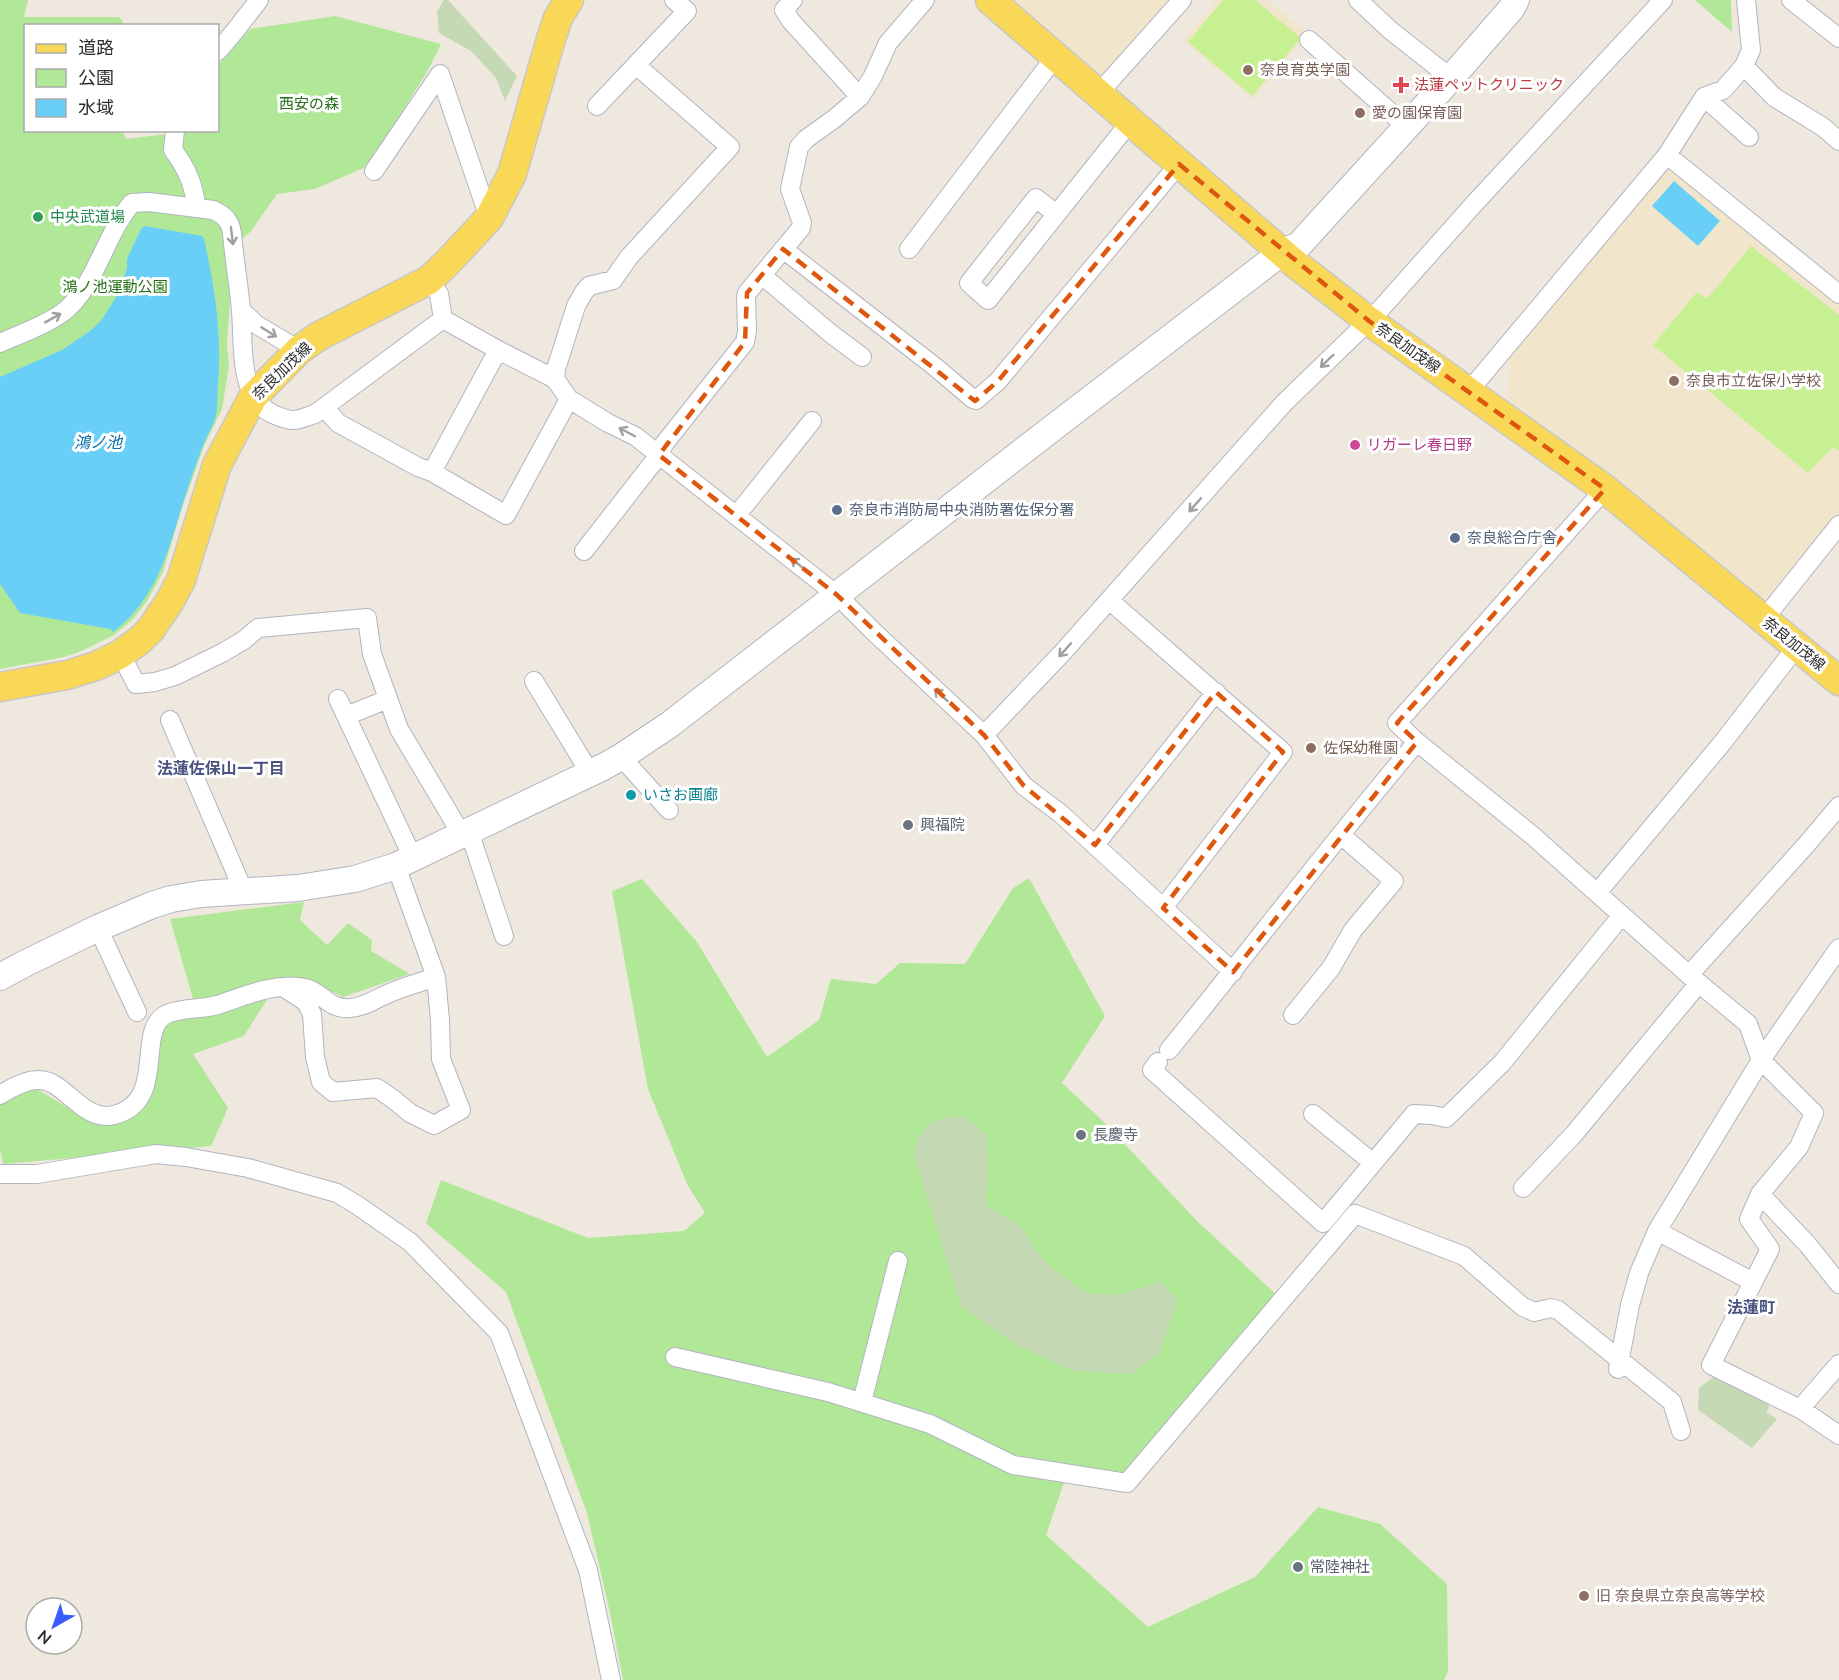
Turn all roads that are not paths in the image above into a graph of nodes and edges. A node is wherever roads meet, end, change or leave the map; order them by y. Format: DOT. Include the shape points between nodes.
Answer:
graph roads {
  1 [pos="259,0"];
  2 [pos="569,0"];
  3 [pos="674,0"];
  4 [pos="794,0"];
  5 [pos="924,0"];
  6 [pos="990,0"];
  7 [pos="1182,0"];
  8 [pos="1358,0"];
  9 [pos="1516,0"];
  10 [pos="1663,0"];
  11 [pos="1746,0"];
  12 [pos="1791,0"];
  13 [pos="1839,38"];
  14 [pos="1309,40"];
  15 [pos="219,50"];
  16 [pos="1055,57"];
  17 [pos="636,65"];
  18 [pos="1744,66"];
  19 [pos="1451,78"];
  20 [pos="1098,94"];
  21 [pos="860,97"];
  22 [pos="1704,97"];
  23 [pos="597,106"];
  24 [pos="1130,122"];
  25 [pos="1407,127"];
  26 [pos="175,132"];
  27 [pos="1749,137"];
  28 [pos="1839,141"];
  29 [pos="1666,154"];
  30 [pos="1179,164"];
  31 [pos="374,171"];
  32 [pos="196,208"];
  33 [pos="1056,214"];
  34 [pos="489,218"];
  35 [pos="783,249"];
  36 [pos="909,249"];
  37 [pos="1281,253"];
  38 [pos="761,276"];
  39 [pos="429,280"];
  40 [pos="1839,294"];
  41 [pos="241,310"];
  42 [pos="443,319"];
  43 [pos="1369,321"];
  44 [pos="0,343"];
  45 [pos="299,350"];
  46 [pos="498,350"];
  47 [pos="862,357"];
  48 [pos="555,380"];
  49 [pos="1470,392"];
  50 [pos="253,397"];
  51 [pos="569,399"];
  52 [pos="325,408"];
  53 [pos="812,421"];
  54 [pos="659,455"];
  55 [pos="432,472"];
  56 [pos="1605,489"];
  57 [pos="736,516"];
  58 [pos="1839,525"];
  59 [pos="584,551"];
  60 [pos="837,595"];
  61 [pos="1109,600"];
  62 [pos="1764,619"];
  63 [pos="1797,646"];
  64 [pos="119,655"];
  65 [pos="534,681"];
  66 [pos="1839,681"];
  67 [pos="0,687"];
  68 [pos="1216,692"];
  69 [pos="338,699"];
  70 [pos="388,699"];
  71 [pos="346,716"];
  72 [pos="170,720"];
  73 [pos="984,735"];
  74 [pos="1418,742"];
  75 [pos="621,757"];
  76 [pos="590,772"];
  77 [pos="1839,806"];
  78 [pos="669,810"];
  79 [pos="466,833"];
  80 [pos="1341,835"];
  81 [pos="1095,845"];
  82 [pos="404,862"];
  83 [pos="244,892"];
  84 [pos="1597,893"];
  85 [pos="1163,908"];
  86 [pos="1622,915"];
  87 [pos="98,928"];
  88 [pos="504,936"];
  89 [pos="1839,948"];
  90 [pos="1233,972"];
  91 [pos="0,977"];
  92 [pos="436,977"];
  93 [pos="1694,979"];
  94 [pos="285,988"];
  95 [pos="137,1012"];
  96 [pos="1293,1015"];
  97 [pos="1761,1060"];
  98 [pos="0,1095"];
  99 [pos="1313,1114"];
  100 [pos="1373,1163"];
  101 [pos="0,1174"];
  102 [pos="1523,1188"];
  103 [pos="1760,1194"];
  104 [pos="1330,1230"];
  105 [pos="1657,1231"];
  106 [pos="898,1261"];
  107 [pos="1753,1282"];
  108 [pos="1839,1284"];
  109 [pos="675,1357"];
  110 [pos="1839,1364"];
  111 [pos="1618,1366"];
  112 [pos="862,1402"];
  113 [pos="1802,1410"];
  114 [pos="1681,1431"];
  115 [pos="1839,1435"];
  116 [pos="611,1680"];
  1 -- 15 [label="street"];
  2 -- 34 [label="main road, 奈良加茂線" via="551,39 512,174"];
  3 -- 17 [label="street" via="687,11"];
  4 -- 21 [label="street" via="784,10 791,21"];
  5 -- 21 [label="street" via="888,43"];
  6 -- 16 [label="main road, 奈良加茂線"];
  7 -- 20 [label="street"];
  8 -- 19 [label="street"];
  9 -- 19 [label="street"];
  10 -- 43 [label="street"];
  11 -- 18 [label="street" via="1751,50"];
  12 -- 13 [label="street"];
  14 -- 25 [label="street"];
  16 -- 20 [label="main road, 奈良加茂線"];
  16 -- 36 [label="street"];
  17 -- 23 [label="street"];
  17 -- 48 [label="street" via="730,147 629,257 613,280 589,286 584,292 576,306"];
  18 -- 22 [label="street" via="1723,90"];
  18 -- 28 [label="street" via="1774,97"];
  19 -- 25 [label="street"];
  20 -- 24 [label="main road, 奈良加茂線"];
  21 -- 35 [label="street" via="799,147 790,189 802,223"];
  22 -- 27 [label="street"];
  22 -- 29 [label="street"];
  24 -- 30 [label="main road, 奈良加茂線"];
  24 -- 33 [label="street"];
  25 -- 37 [label="street" via="1299,245"];
  26 -- 32 [label="street" via="172,150 186,170"];
  29 -- 40 [label="street"];
  29 -- 49 [label="street"];
  30 -- 35 [label="street" via="998,381 976,400"];
  30 -- 37 [label="main road, 奈良加茂線"];
  31 -- 34 [label="street" via="440,74"];
  32 -- 41 [label="street, one-way" via="213,210 231,225"];
  44 -- 32 [label="street, one-way" via="52,319 69,306 132,204 149,202"];
  33 -- 33 [label="street" via="1036,198 969,283 988,300"];
  34 -- 39 [label="main road, 奈良加茂線"];
  35 -- 38 [label="street"];
  37 -- 43 [label="main road, 奈良加茂線"];
  37 -- 60 [label="street"];
  38 -- 47 [label="street"];
  38 -- 54 [label="street" via="746,297 745,342"];
  39 -- 42 [label="street" via="439,294"];
  39 -- 45 [label="main road, 奈良加茂線"];
  41 -- 45 [label="street, one-way" via="257,325"];
  41 -- 50 [label="street" via="245,369"];
  42 -- 46 [label="street"];
  42 -- 52 [label="street"];
  43 -- 49 [label="main road, 奈良加茂線"];
  43 -- 61 [label="street, one-way" via="1284,403"];
  45 -- 50 [label="main road, 奈良加茂線"];
  46 -- 48 [label="street"];
  46 -- 55 [label="street"];
  48 -- 51 [label="street"];
  49 -- 56 [label="main road, 奈良加茂線"];
  50 -- 52 [label="street" via="265,410 293,420"];
  50 -- 64 [label="main road, 奈良加茂線" via="217,465 181,580 151,629"];
  54 -- 51 [label="street, one-way"];
  51 -- 55 [label="street" via="506,514"];
  52 -- 55 [label="street" via="338,423"];
  53 -- 57 [label="street"];
  54 -- 57 [label="street"];
  54 -- 59 [label="street"];
  56 -- 62 [label="main road, 奈良加茂線"];
  56 -- 74 [label="street" via="1397,723"];
  60 -- 57 [label="street, one-way"];
  58 -- 62 [label="street"];
  73 -- 60 [label="street, one-way"];
  60 -- 75 [label="street" via="669,725"];
  61 -- 68 [label="street"];
  61 -- 73 [label="street, one-way"];
  62 -- 63 [label="main road, 奈良加茂線"];
  63 -- 66 [label="main road, 奈良加茂線"];
  63 -- 84 [label="street"];
  64 -- 67 [label="main road, 奈良加茂線" via="67,675"];
  64 -- 70 [label="street" via="136,684 155,682 222,653 258,628 367,618 372,654"];
  65 -- 76 [label="street"];
  68 -- 81 [label="street"];
  68 -- 85 [label="street" via="1283,752"];
  69 -- 71 [label="street"];
  70 -- 71 [label="street"];
  70 -- 79 [label="street" via="399,729"];
  71 -- 82 [label="street"];
  72 -- 83 [label="street"];
  73 -- 81 [label="street" via="1024,786"];
  74 -- 80 [label="street"];
  74 -- 84 [label="street"];
  75 -- 76 [label="street"];
  75 -- 78 [label="street"];
  76 -- 79 [label="street"];
  77 -- 93 [label="street"];
  79 -- 82 [label="street"];
  79 -- 88 [label="street"];
  80 -- 90 [label="street"];
  80 -- 96 [label="street" via="1394,881 1353,930 1331,968"];
  81 -- 85 [label="street"];
  82 -- 83 [label="street" via="344,881"];
  82 -- 92 [label="street"];
  83 -- 87 [label="street" via="171,899"];
  84 -- 86 [label="street"];
  85 -- 90 [label="street"];
  86 -- 93 [label="street"];
  86 -- 100 [label="street" via="1502,1063 1446,1118 1414,1114"];
  87 -- 91 [label="street"];
  87 -- 95 [label="street"];
  89 -- 97 [label="street"];
  90 -- 104 [label="street" via="1152,1070"];
  92 -- 94 [label="street" via="350,1008 330,1004 308,988"];
  92 -- 94 [label="street" via="441,1059 461,1110 434,1125 376,1088 333,1092 321,1082 312,1014 306,1002"];
  93 -- 97 [label="street" via="1748,1024"];
  93 -- 102 [label="street" via="1574,1134"];
  94 -- 98 [label="street" via="164,1016 155,1026 144,1088 134,1104 116,1115 99,1116 41,1079"];
  97 -- 103 [label="street" via="1814,1113 1799,1147"];
  97 -- 105 [label="street"];
  99 -- 100 [label="street"];
  100 -- 104 [label="street"];
  101 -- 116 [label="street" via="37,1174 156,1154 186,1157 248,1168 337,1193 410,1242 499,1333 588,1570"];
  103 -- 107 [label="street" via="1749,1219 1770,1250"];
  103 -- 108 [label="street"];
  104 -- 111 [label="street" via="1355,1214 1464,1256 1523,1307 1534,1312 1558,1310"];
  104 -- 112 [label="street" via="1127,1483 1013,1465 930,1424"];
  105 -- 107 [label="street"];
  105 -- 111 [label="street" via="1636,1284"];
  106 -- 112 [label="street"];
  107 -- 113 [label="street" via="1711,1365"];
  109 -- 112 [label="street"];
  110 -- 113 [label="street"];
  111 -- 114 [label="street" via="1672,1402"];
  113 -- 115 [label="street"];
}
